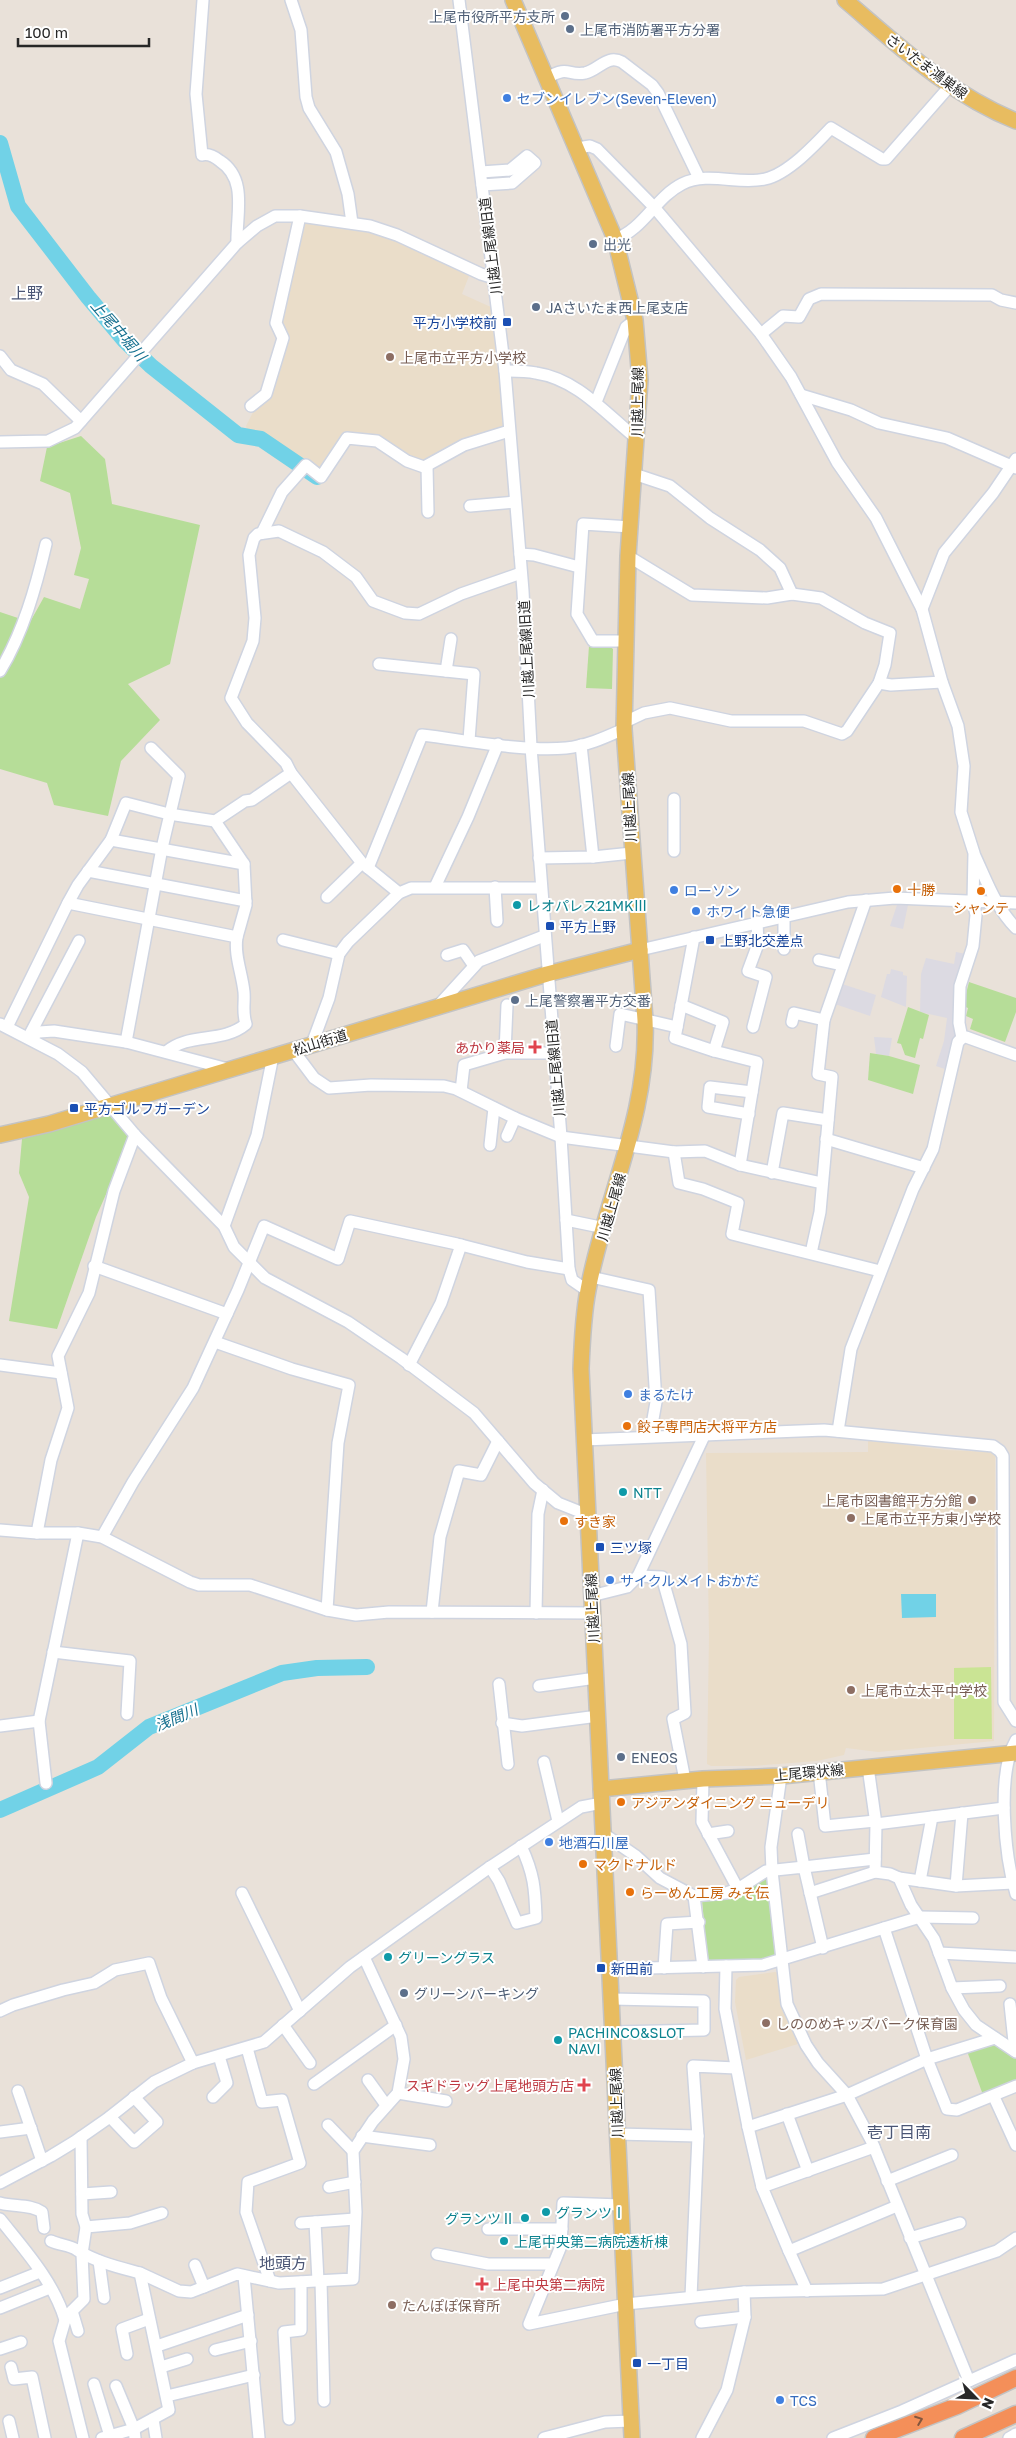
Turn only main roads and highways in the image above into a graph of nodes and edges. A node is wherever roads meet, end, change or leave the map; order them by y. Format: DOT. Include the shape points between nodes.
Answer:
graph roads {
  1 [pos="513,0"];
  2 [pos="852,3"];
  3 [pos="1016,121"];
  4 [pos="640,950"];
  5 [pos="0,1135"];
  6 [pos="1014,1749"];
  7 [pos="602,1796"];
  8 [pos="1016,2378"];
  9 [pos="1016,2414"];
  10 [pos="632,2438"];
  11 [pos="874,2438"];
  12 [pos="963,2438"];
  1 -- 4 [label="main road, 川越上尾線" via="615,239 635,320 640,380 628,556 625,725"];
  2 -- 3 [label="main road, さいたま鴻巣線" via="919,64 950,87 986,109"];
  4 -- 5 [label="main road, 松山街道" via="438,1006 49,1124"];
  4 -- 7 [label="main road, 川越上尾線" via="645,1020 642,1082 590,1284 582,1333 584,1440"];
  6 -- 7 [label="main road, 上尾環状線" via="868,1768 685,1780"];
  7 -- 10 [label="main road, 川越上尾線"];
  11 -- 8 [label="highway, one-way" via="957,2406"];
  9 -- 12 [label="highway"];
}
